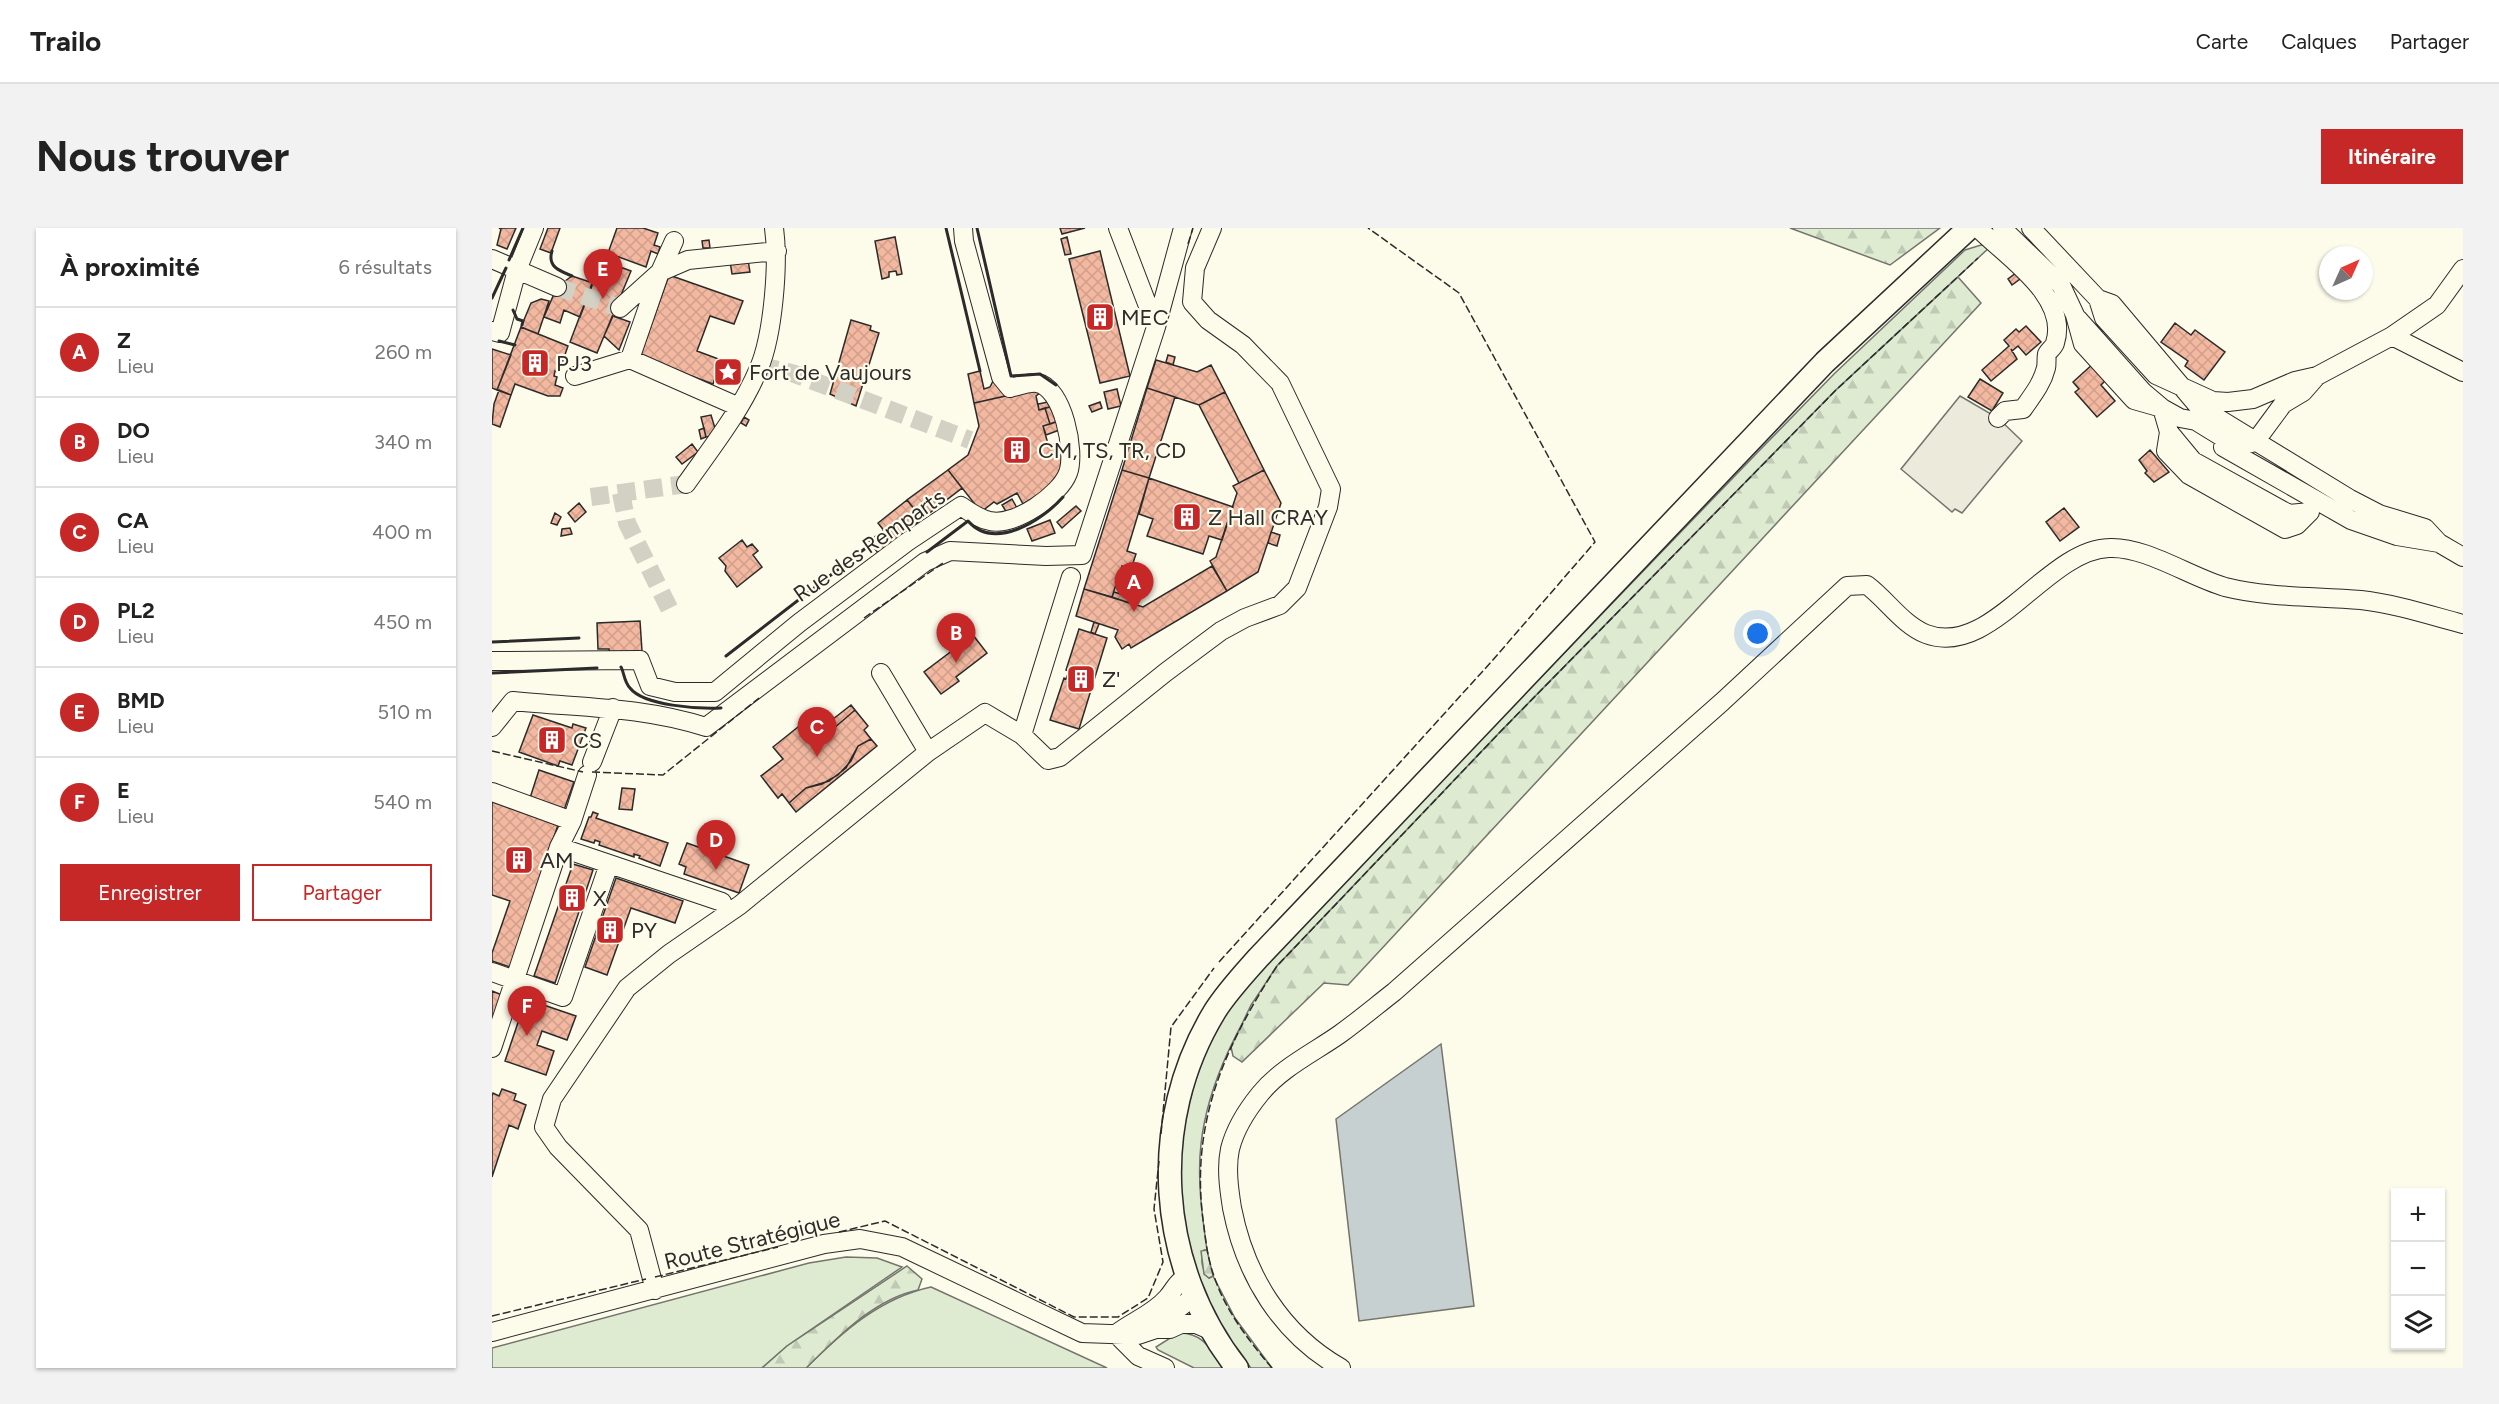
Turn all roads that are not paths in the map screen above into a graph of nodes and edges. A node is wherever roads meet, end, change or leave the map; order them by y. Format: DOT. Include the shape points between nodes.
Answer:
graph roads {
  1 [pos="534,228"];
  2 [pos="774,228"];
  3 [pos="963,228"];
  4 [pos="1118,228"];
  5 [pos="1183,228"];
  6 [pos="1212,228"];
  7 [pos="1969,228"];
  8 [pos="1978,228"];
  9 [pos="2002,228"];
  10 [pos="2031,228"];
  11 [pos="674,241"];
  12 [pos="777,251"];
  13 [pos="492,259"];
  14 [pos="2069,269"];
  15 [pos="2463,269"];
  16 [pos="517,270"];
  17 [pos="660,272"];
  18 [pos="557,287"];
  19 [pos="620,308"];
  20 [pos="2075,315"];
  21 [pos="1156,327"];
  22 [pos="492,331"];
  23 [pos="2392,336"];
  24 [pos="630,359"];
  25 [pos="2046,369"];
  26 [pos="2463,372"];
  27 [pos="575,376"];
  28 [pos="2317,376"];
  29 [pos="2178,385"];
  30 [pos="739,407"];
  31 [pos="2162,408"];
  32 [pos="1998,418"];
  33 [pos="2175,425"];
  34 [pos="2255,442"];
  35 [pos="686,484"];
  36 [pos="2319,500"];
  37 [pos="2463,557"];
  38 [pos="1071,577"];
  39 [pos="2463,624"];
  40 [pos="492,661"];
  41 [pos="881,673"];
  42 [pos="613,708"];
  43 [pos="492,727"];
  44 [pos="1022,735"];
  45 [pos="928,752"];
  46 [pos="492,792"];
  47 [pos="572,822"];
  48 [pos="559,847"];
  49 [pos="609,864"];
  50 [pos="722,902"];
  51 [pos="492,972"];
  52 [pos="515,980"];
  53 [pos="492,1048"];
  54 [pos="1190,1286"];
  55 [pos="654,1290"];
  56 [pos="1156,1329"];
  57 [pos="1210,1330"];
  58 [pos="492,1332"];
  59 [pos="1116,1334"];
  60 [pos="1165,1368"];
  61 [pos="1237,1368"];
  62 [pos="1341,1368"];
  1 -- 16 [label="street"];
  2 -- 12 [label="street"];
  3 -- 40 [label="street, Rue des Remparts" via="1001,377 1010,388 1038,383 1051,391 1065,420 1071,447 1068,472 1057,491 1012,519 992,522 961,506 799,623 715,692 675,692 650,686 640,660"];
  4 -- 21 [label="street"];
  5 -- 21 [label="street"];
  6 -- 44 [label="street" via="1195,268 1192,302 1208,320 1244,345 1281,383 1331,489 1321,528 1297,588 1280,605 1221,631 1060,757 1048,760"];
  7 -- 54 [label="main road" via="1825,362 1370,839 1224,998 1189,1064 1172,1137 1171,1213"];
  8 -- 25 [label="street" via="2023,267 2053,312 2055,343 2047,355"];
  9 -- 20 [label="street" via="2061,285"];
  10 -- 14 [label="street"];
  11 -- 17 [label="street"];
  12 -- 17 [label="street" via="688,260"];
  12 -- 30 [label="street" via="773,303 760,366"];
  13 -- 16 [label="street"];
  14 -- 20 [label="street"];
  14 -- 29 [label="street" via="2098,299 2104,318 2156,375"];
  15 -- 23 [label="street" via="2437,305"];
  16 -- 18 [label="street"];
  16 -- 22 [label="street" via="500,333"];
  17 -- 19 [label="street"];
  17 -- 24 [label="street"];
  20 -- 25 [label="street" via="2069,334"];
  20 -- 31 [label="street" via="2083,344 2134,400"];
  21 -- 42 [label="street" via="1082,555 950,551 925,562 706,727"];
  23 -- 26 [label="street"];
  23 -- 28 [label="street"];
  24 -- 27 [label="street"];
  24 -- 30 [label="street"];
  25 -- 32 [label="street" via="2038,389 2023,409 2005,411"];
  28 -- 29 [label="street" via="2253,399 2228,402 2213,401"];
  28 -- 34 [label="street" via="2303,392 2283,405"];
  29 -- 31 [label="street"];
  29 -- 34 [label="street" via="2198,406"];
  30 -- 35 [label="street"];
  31 -- 33 [label="street"];
  33 -- 34 [label="street" via="2196,421 2222,437 2245,445"];
  33 -- 36 [label="street" via="2189,428"];
  33 -- 36 [label="street" via="2182,448 2193,461 2289,514"];
  33 -- 36 [label="street" via="2166,451 2189,475 2285,529 2297,525"];
  34 -- 36 [label="street"];
  36 -- 37 [label="street" via="2425,528 2439,543"];
  38 -- 44 [label="street"];
  39 -- 62 [label="street" via="2391,605 2227,587 2139,554 2109,548 2082,554 1996,617 1960,636 1928,635 1911,627 1867,585 1847,586 1394,992 1340,1034 1291,1065 1261,1092 1242,1119 1230,1150 1228,1185 1247,1261 1264,1293 1296,1335"];
  41 -- 45 [label="street"];
  42 -- 43 [label="street" via="513,701"];
  42 -- 47 [label="street"];
  44 -- 45 [label="street" via="985,713"];
  45 -- 55 [label="street" via="740,905 627,988 552,1099 544,1126 558,1147 639,1230"];
  46 -- 47 [label="street"];
  47 -- 48 [label="street"];
  48 -- 49 [label="street"];
  48 -- 52 [label="street"];
  49 -- 50 [label="street"];
  49 -- 52 [label="street" via="563,997"];
  51 -- 52 [label="street"];
  52 -- 53 [label="street"];
  54 -- 56 [label="street" via="1186,1304 1163,1318"];
  54 -- 57 [label="main road"];
  54 -- 59 [label="street" via="1178,1281 1168,1297 1150,1313"];
  55 -- 58 [label="street, Route Stratégique"];
  55 -- 59 [label="street, Route Stratégique" via="824,1244 874,1239 902,1247 1082,1334"];
  56 -- 57 [label="street, Route Stratégique" via="1196,1324"];
  56 -- 59 [label="street, Route Stratégique" via="1138,1335"];
  57 -- 61 [label="main road"];
  59 -- 60 [label="street" via="1138,1356"];
}
